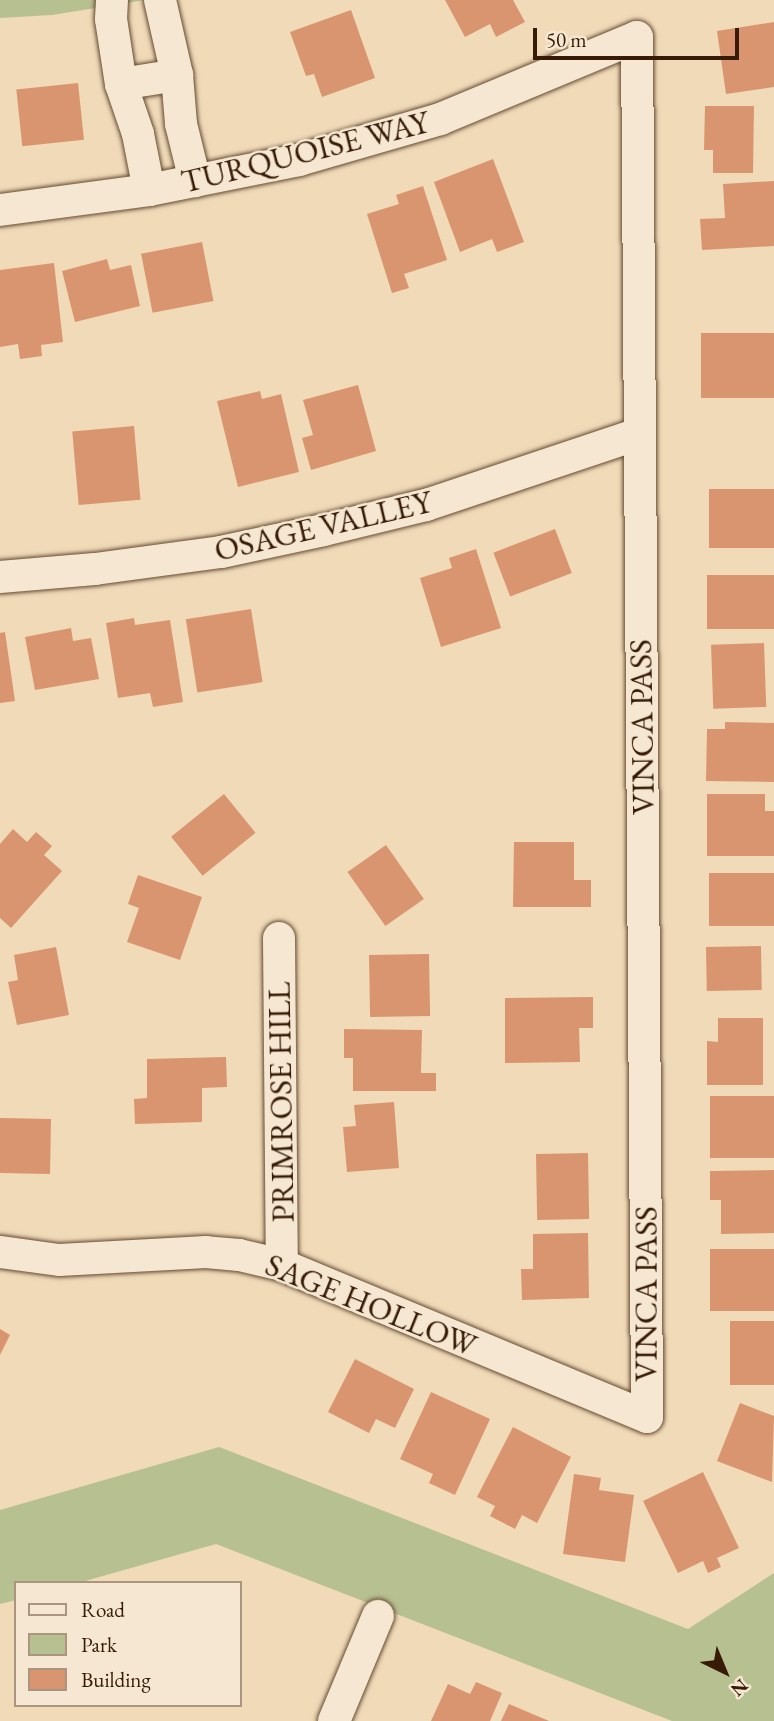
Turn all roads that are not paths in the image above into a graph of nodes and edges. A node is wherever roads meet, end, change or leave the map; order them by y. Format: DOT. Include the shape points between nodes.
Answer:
graph roads {
  1 [pos="112,0"];
  2 [pos="160,0"];
  3 [pos="637,37"];
  4 [pos="177,75"];
  5 [pos="121,84"];
  6 [pos="195,181"];
  7 [pos="149,190"];
  8 [pos="0,210"];
  9 [pos="638,434"];
  10 [pos="0,577"];
  11 [pos="279,938"];
  12 [pos="0,1252"];
  13 [pos="282,1265"];
  14 [pos="647,1418"];
  15 [pos="378,1616"];
  16 [pos="334,1721"];
  1 -- 5 [label="street"];
  2 -- 4 [label="street"];
  3 -- 6 [label="street, TURQUOISE WAY" via="440,119 299,160"];
  3 -- 9 [label="street, VINCA PASS"];
  4 -- 5 [label="street"];
  4 -- 6 [label="street" via="181,124"];
  5 -- 7 [label="street" via="138,134"];
  6 -- 7 [label="street, TURQUOISE WAY"];
  7 -- 8 [label="street, TURQUOISE WAY"];
  9 -- 10 [label="street, OSAGE VALLEY" via="426,505 324,530 221,552"];
  9 -- 14 [label="street, VINCA PASS"];
  11 -- 13 [label="street, PRIMROSE HILL"];
  12 -- 13 [label="street, SAGE HOLLOW" via="59,1260 206,1252"];
  13 -- 14 [label="street, SAGE HOLLOW"];
  15 -- 16 [label="street"];
}
